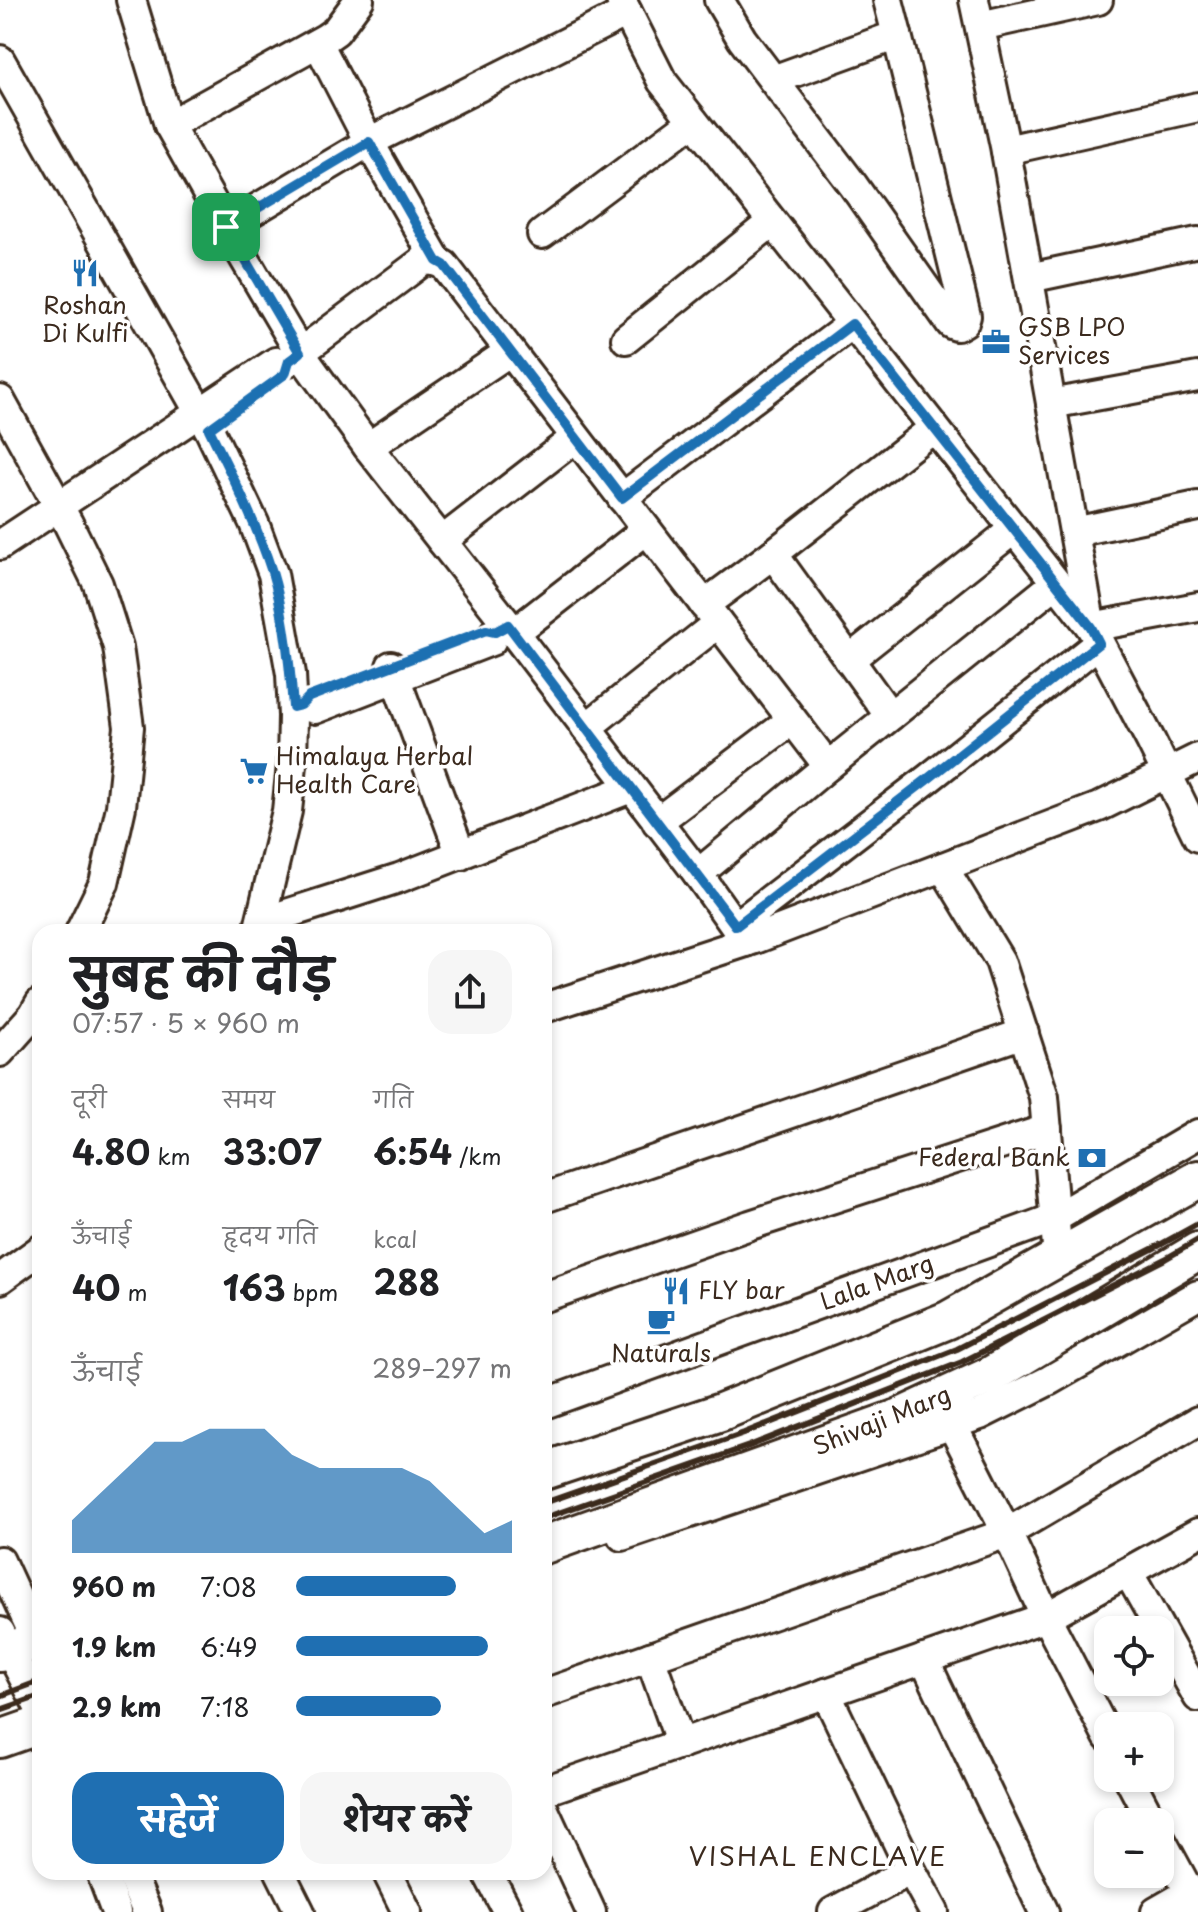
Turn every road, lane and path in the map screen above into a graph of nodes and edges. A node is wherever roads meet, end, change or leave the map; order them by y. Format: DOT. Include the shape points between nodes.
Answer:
graph roads {
  1 [pos="131,0"];
  2 [pos="359,0"];
  3 [pos="719,0"];
  4 [pos="888,0"];
  5 [pos="1098,0"];
  6 [pos="624,6"];
  7 [pos="977,13"];
  8 [pos="897,35"];
  9 [pos="318,43"];
  10 [pos="0,60"];
  11 [pos="773,80"];
  12 [pos="1198,107"];
  13 [pos="693,121"];
  14 [pos="169,125"];
  15 [pos="369,142"];
  16 [pos="1006,150"];
  17 [pos="772,222"];
  18 [pos="226,227"];
  19 [pos="542,234"];
  20 [pos="1198,242"];
  21 [pos="437,261"];
  22 [pos="1029,278"];
  23 [pos="852,324"];
  24 [pos="626,339"];
  25 [pos="509,352"];
  26 [pos="294,357"];
  27 [pos="1198,377"];
  28 [pos="0,400"];
  29 [pos="1051,404"];
  30 [pos="205,420"];
  31 [pos="934,428"];
  32 [pos="575,438"];
  33 [pos="368,447"];
  34 [pos="622,498"];
  35 [pos="1198,506"];
  36 [pos="63,515"];
  37 [pos="1014,529"];
  38 [pos="646,530"];
  39 [pos="1074,532"];
  40 [pos="442,541"];
  41 [pos="0,545"];
  42 [pos="773,554"];
  43 [pos="0,566"];
  44 [pos="1056,583"];
  45 [pos="1198,607"];
  46 [pos="711,614"];
  47 [pos="506,630"];
  48 [pos="1095,635"];
  49 [pos="849,660"];
  50 [pos="393,673"];
  51 [pos="297,706"];
  52 [pos="890,716"];
  53 [pos="792,720"];
  54 [pos="586,728"];
  55 [pos="1198,758"];
  56 [pos="828,766"];
  57 [pos="1167,774"];
  58 [pos="631,788"];
  59 [pos="657,822"];
  60 [pos="1198,837"];
  61 [pos="461,855"];
  62 [pos="943,867"];
  63 [pos="698,874"];
  64 [pos="84,924"];
  65 [pos="261,924"];
  66 [pos="269,924"];
  67 [pos="741,934"];
  68 [pos="552,1005"];
  69 [pos="32,1016"];
  70 [pos="1024,1033"];
  71 [pos="0,1052"];
  72 [pos="1047,1129"];
  73 [pos="1198,1134"];
  74 [pos="1198,1179"];
  75 [pos="552,1195"];
  76 [pos="1055,1218"];
  77 [pos="1198,1251"];
  78 [pos="32,1256"];
  79 [pos="1058,1258"];
  80 [pos="0,1279"];
  81 [pos="552,1294"];
  82 [pos="1198,1295"];
  83 [pos="552,1401"];
  84 [pos="946,1412"];
  85 [pos="1198,1421"];
  86 [pos="552,1468"];
  87 [pos="1007,1533"];
  88 [pos="1196,1540"];
  89 [pos="552,1542"];
  90 [pos="552,1560"];
  91 [pos="0,1561"];
  92 [pos="1128,1572"];
  93 [pos="19,1596"];
  94 [pos="1046,1617"];
  95 [pos="21,1644"];
  96 [pos="650,1657"];
  97 [pos="924,1659"];
  98 [pos="32,1682"];
  99 [pos="552,1691"];
  100 [pos="826,1693"];
  101 [pos="1198,1697"];
  102 [pos="1095,1712"];
  103 [pos="32,1728"];
  104 [pos="0,1739"];
  105 [pos="681,1744"];
  106 [pos="552,1788"];
  107 [pos="552,1827"];
  108 [pos="1174,1861"];
  109 [pos="911,1870"];
  110 [pos="104,1880"];
  111 [pos="133,1880"];
  112 [pos="284,1880"];
  113 [pos="391,1880"];
  114 [pos="491,1880"];
  115 [pos="1192,1890"];
  116 [pos="116,1912"];
  117 [pos="147,1912"];
  118 [pos="300,1912"];
  119 [pos="407,1912"];
  120 [pos="508,1912"];
  121 [pos="591,1912"];
  122 [pos="833,1912"];
  123 [pos="934,1912"];
  124 [pos="1044,1912"];
  125 [pos="1156,1912"];
  1 -- 14 [label="street"];
  2 -- 9 [label="street" via="336,31"];
  3 -- 11 [label="street"];
  4 -- 8 [label="street"];
  5 -- 7 [label="street"];
  6 -- 13 [label="street" via="662,81"];
  6 -- 15 [label="street"];
  7 -- 16 [label="street"];
  8 -- 11 [label="street"];
  8 -- 11 [label="street" via="966,316 957,326"];
  9 -- 14 [label="street"];
  9 -- 15 [label="street"];
  10 -- 30 [label="street"];
  12 -- 16 [label="street"];
  13 -- 17 [label="street"];
  13 -- 19 [label="street"];
  14 -- 18 [label="street"];
  15 -- 18 [label="street"];
  15 -- 21 [label="street"];
  16 -- 22 [label="street"];
  17 -- 23 [label="street"];
  17 -- 24 [label="street"];
  18 -- 26 [label="street"];
  20 -- 22 [label="street"];
  21 -- 25 [label="street"];
  21 -- 26 [label="street" via="423,261"];
  22 -- 29 [label="street"];
  23 -- 31 [label="street"];
  23 -- 34 [label="street"];
  25 -- 32 [label="street"];
  25 -- 33 [label="street"];
  26 -- 30 [label="street" via="285,374"];
  26 -- 33 [label="street"];
  27 -- 29 [label="street"];
  28 -- 36 [label="street"];
  29 -- 39 [label="street"];
  30 -- 36 [label="street"];
  30 -- 51 [label="street" via="273,574"];
  31 -- 37 [label="street"];
  31 -- 42 [label="street"];
  32 -- 34 [label="street"];
  32 -- 40 [label="street"];
  33 -- 40 [label="street"];
  34 -- 38 [label="street"];
  35 -- 39 [label="street"];
  36 -- 41 [label="street"];
  36 -- 43 [label="street"];
  36 -- 64 [label="street" via="98,584 118,647 129,727 121,807 104,883"];
  37 -- 44 [label="street"];
  37 -- 49 [label="street"];
  38 -- 46 [label="street"];
  38 -- 47 [label="street"];
  39 -- 48 [label="street"];
  40 -- 47 [label="street"];
  42 -- 46 [label="street"];
  42 -- 49 [label="street"];
  44 -- 48 [label="street"];
  44 -- 52 [label="street"];
  45 -- 48 [label="street"];
  46 -- 53 [label="street"];
  46 -- 54 [label="street"];
  47 -- 50 [label="street" via="491,641"];
  47 -- 54 [label="street"];
  48 -- 57 [label="street"];
  48 -- 67 [label="street"];
  49 -- 52 [label="street"];
  50 -- 51 [label="street" via="315,709"];
  50 -- 61 [label="street"];
  51 -- 65 [label="street" via="287,811"];
  52 -- 56 [label="street"];
  53 -- 56 [label="street"];
  53 -- 59 [label="street"];
  54 -- 58 [label="street"];
  55 -- 57 [label="street"];
  56 -- 63 [label="street"];
  57 -- 60 [label="street"];
  57 -- 62 [label="street" via="1099,807"];
  58 -- 59 [label="street"];
  58 -- 61 [label="street"];
  59 -- 63 [label="street"];
  61 -- 66 [label="street"];
  62 -- 67 [label="street"];
  62 -- 70 [label="street" via="1000,961"];
  63 -- 67 [label="street"];
  67 -- 68 [label="street"];
  69 -- 71 [label="street"];
  70 -- 72 [label="street" via="1044,1097"];
  70 -- 75 [label="street"];
  72 -- 76 [label="street"];
  72 -- 81 [label="street"];
  73 -- 76 [label="street, Lala Marg"];
  74 -- 79 [label="main road"];
  76 -- 79 [label="street"];
  76 -- 83 [label="street, Lala Marg"];
  77 -- 84 [label="main road, Shivaji Marg" via="991,1375"];
  78 -- 80 [label="street"];
  79 -- 86 [label="main road" via="948,1320 721,1412"];
  82 -- 84 [label="street" via="992,1409"];
  84 -- 87 [label="street"];
  84 -- 89 [label="main road, Shivaji Marg" via="898,1418"];
  84 -- 90 [label="street"];
  85 -- 87 [label="street"];
  87 -- 94 [label="street"];
  87 -- 96 [label="street"];
  88 -- 92 [label="street"];
  91 -- 93 [label="street"];
  92 -- 94 [label="street"];
  92 -- 101 [label="street"];
  93 -- 95 [label="street"];
  94 -- 97 [label="street"];
  94 -- 102 [label="street"];
  95 -- 98 [label="street"];
  96 -- 99 [label="street"];
  96 -- 105 [label="street"];
  97 -- 100 [label="street"];
  97 -- 124 [label="street"];
  100 -- 105 [label="street"];
  100 -- 109 [label="street"];
  103 -- 104 [label="main road"];
  105 -- 106 [label="street"];
  107 -- 121 [label="street"];
  108 -- 115 [label="street"];
  109 -- 122 [label="street"];
  109 -- 123 [label="street"];
  110 -- 116 [label="street"];
  111 -- 117 [label="street"];
  112 -- 118 [label="street"];
  113 -- 119 [label="street"];
  114 -- 120 [label="street"];
  115 -- 125 [label="street"];
}
